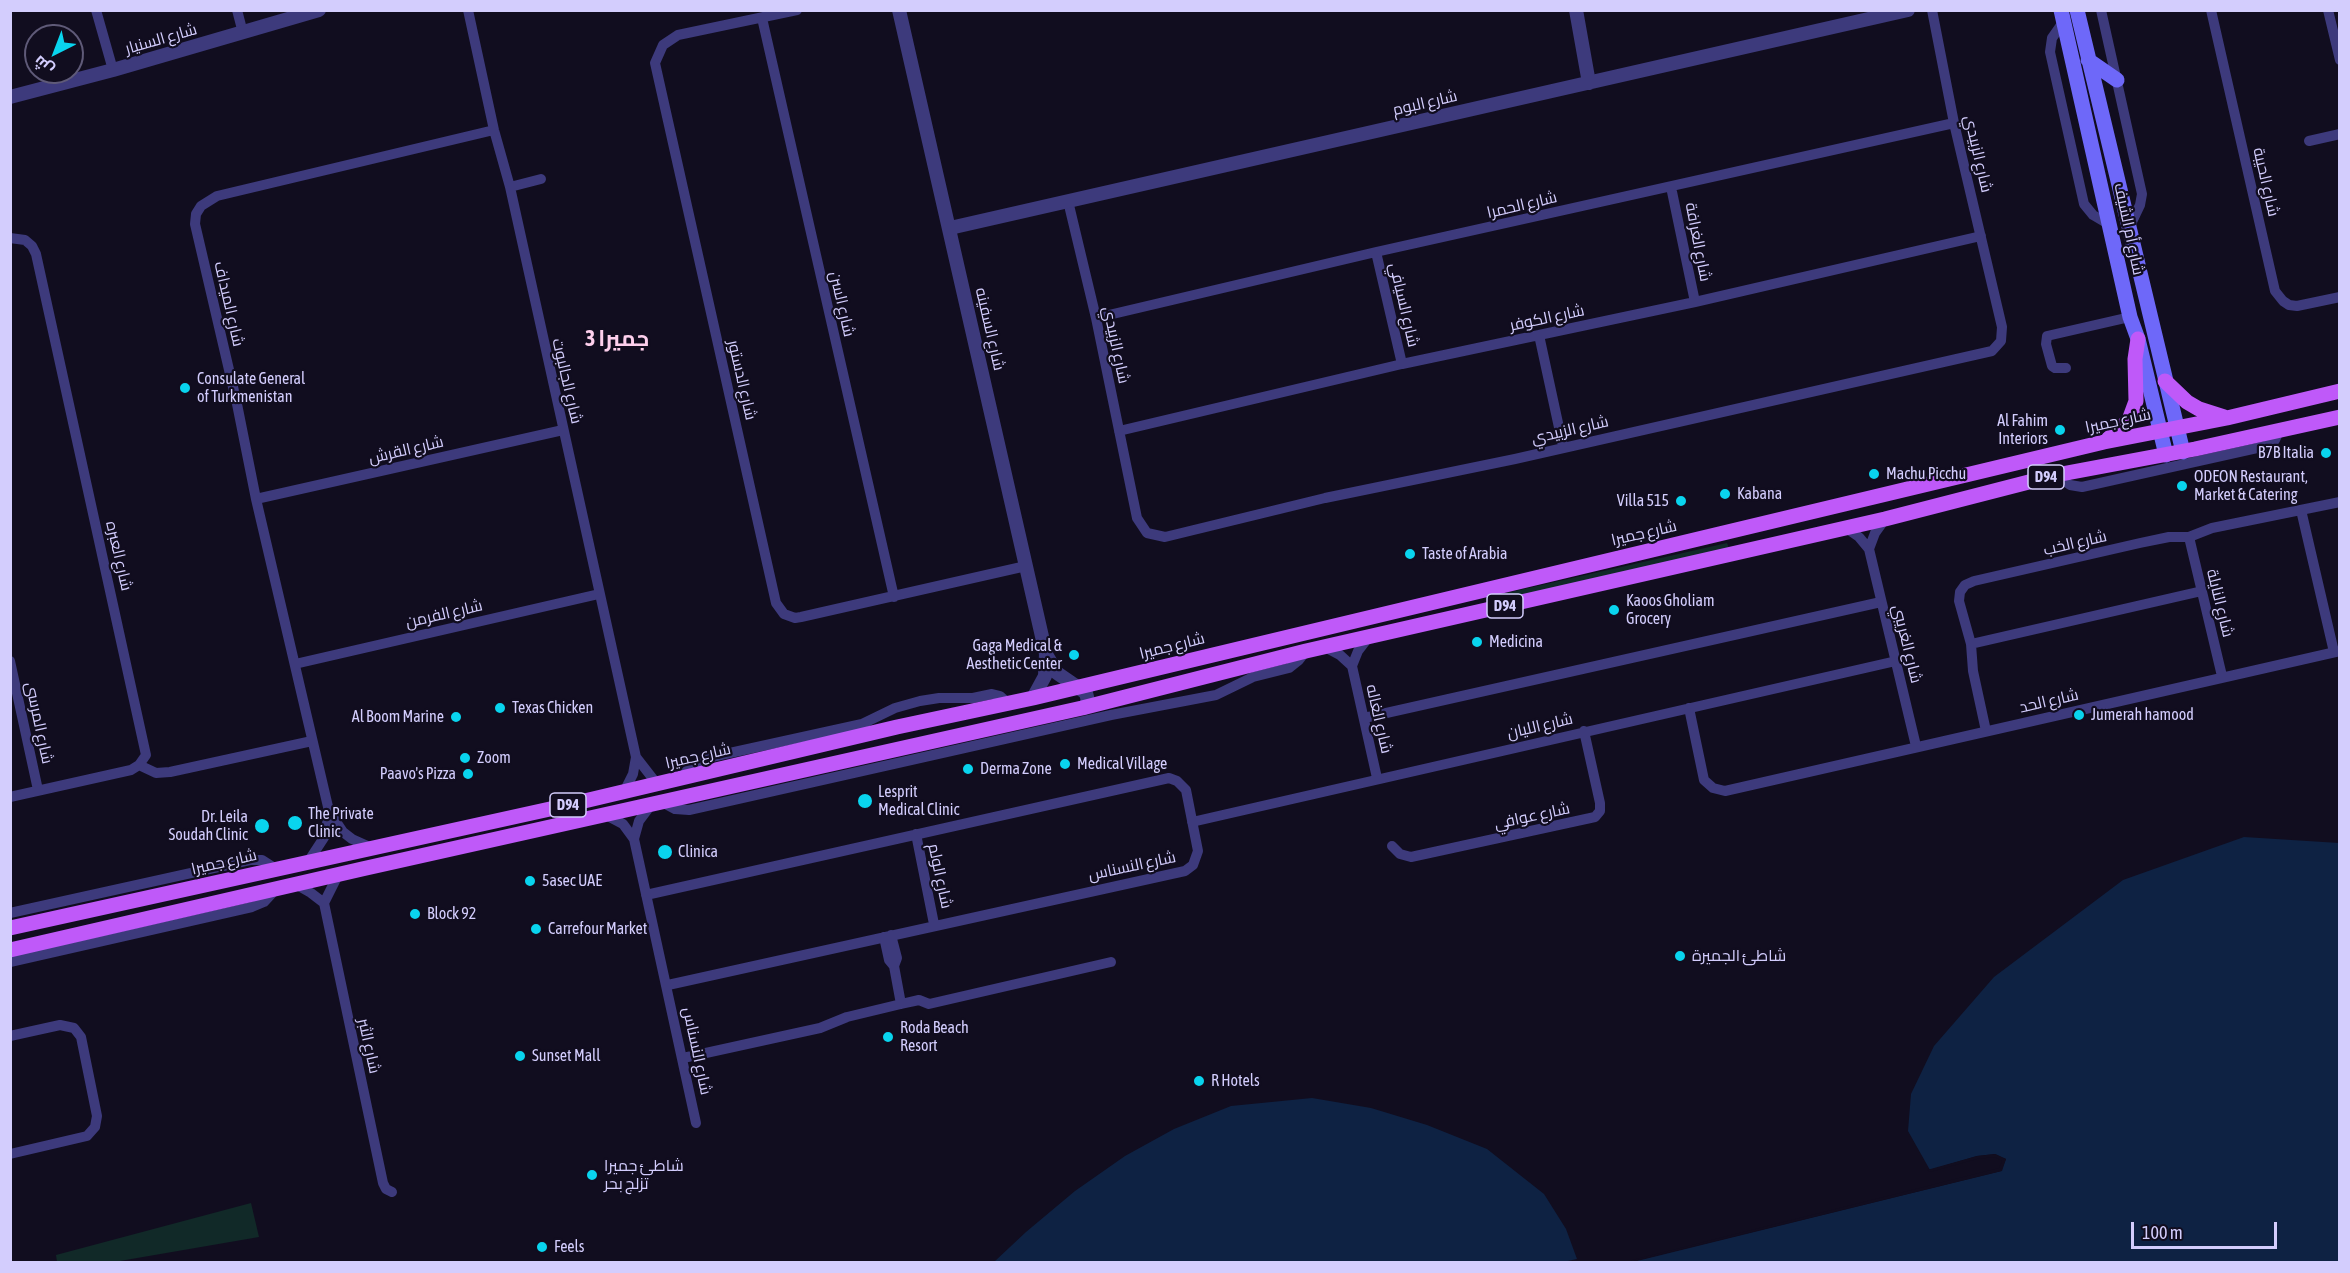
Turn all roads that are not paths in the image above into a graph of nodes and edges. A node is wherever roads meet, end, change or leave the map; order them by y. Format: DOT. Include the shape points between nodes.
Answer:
graph roads {
  1 [pos="96,10"];
  2 [pos="237,10"];
  3 [pos="319,10"];
  4 [pos="468,10"];
  5 [pos="797,10"];
  6 [pos="899,10"];
  7 [pos="1576,10"];
  8 [pos="1908,10"];
  9 [pos="1932,10"];
  10 [pos="2077,10"];
  11 [pos="2101,10"];
  12 [pos="2211,10"];
  13 [pos="2328,10"];
  14 [pos="2062,16"];
  15 [pos="762,18"];
  16 [pos="243,33"];
  17 [pos="2088,60"];
  18 [pos="2340,60"];
  19 [pos="113,70"];
  20 [pos="2117,80"];
  21 [pos="1589,83"];
  22 [pos="10,96"];
  23 [pos="1954,123"];
  24 [pos="494,130"];
  25 [pos="2340,134"];
  26 [pos="2309,141"];
  27 [pos="541,179"];
  28 [pos="510,187"];
  29 [pos="1671,187"];
  30 [pos="1068,201"];
  31 [pos="950,228"];
  32 [pos="2129,228"];
  33 [pos="1981,236"];
  34 [pos="10,238"];
  35 [pos="1376,252"];
  36 [pos="2340,297"];
  37 [pos="1695,302"];
  38 [pos="2130,317"];
  39 [pos="1096,318"];
  40 [pos="1539,335"];
  41 [pos="2138,339"];
  42 [pos="1402,364"];
  43 [pos="2066,368"];
  44 [pos="2165,381"];
  45 [pos="2340,391"];
  46 [pos="2227,418"];
  47 [pos="2338,418"];
  48 [pos="2176,428"];
  49 [pos="563,430"];
  50 [pos="1119,431"];
  51 [pos="2160,431"];
  52 [pos="2279,431"];
  53 [pos="2104,442"];
  54 [pos="1563,446"];
  55 [pos="2183,452"];
  56 [pos="2166,455"];
  57 [pos="2056,475"];
  58 [pos="256,499"];
  59 [pos="2340,501"];
  60 [pos="2301,510"];
  61 [pos="1885,519"];
  62 [pos="1846,528"];
  63 [pos="2189,537"];
  64 [pos="1869,549"];
  65 [pos="1026,566"];
  66 [pos="2202,591"];
  67 [pos="599,594"];
  68 [pos="894,597"];
  69 [pos="1881,602"];
  70 [pos="1368,638"];
  71 [pos="1971,644"];
  72 [pos="1325,647"];
  73 [pos="1306,651"];
  74 [pos="2337,651"];
  75 [pos="1046,654"];
  76 [pos="10,661"];
  77 [pos="1896,661"];
  78 [pos="295,664"];
  79 [pos="1352,666"];
  80 [pos="1125,676"];
  81 [pos="2222,676"];
  82 [pos="1078,687"];
  83 [pos="1133,696"];
  84 [pos="1033,698"];
  85 [pos="1008,703"];
  86 [pos="1084,708"];
  87 [pos="1689,708"];
  88 [pos="1364,718"];
  89 [pos="1584,731"];
  90 [pos="1986,731"];
  91 [pos="312,741"];
  92 [pos="1916,746"];
  93 [pos="636,758"];
  94 [pos="139,765"];
  95 [pos="1377,778"];
  96 [pos="677,780"];
  97 [pos="657,784"];
  98 [pos="38,790"];
  99 [pos="624,792"];
  100 [pos="10,797"];
  101 [pos="656,804"];
  102 [pos="329,811"];
  103 [pos="606,815"];
  104 [pos="1192,822"];
  105 [pos="916,834"];
  106 [pos="634,838"];
  107 [pos="1392,846"];
  108 [pos="372,848"];
  109 [pos="308,862"];
  110 [pos="276,869"];
  111 [pos="338,875"];
  112 [pos="297,885"];
  113 [pos="274,890"];
  114 [pos="95,895"];
  115 [pos="646,895"];
  116 [pos="324,903"];
  117 [pos="10,913"];
  118 [pos="77,913"];
  119 [pos="934,924"];
  120 [pos="10,928"];
  121 [pos="887,936"];
  122 [pos="10,950"];
  123 [pos="1111,962"];
  124 [pos="10,963"];
  125 [pos="668,985"];
  126 [pos="901,1004"];
  127 [pos="10,1036"];
  128 [pos="683,1058"];
  129 [pos="696,1123"];
  130 [pos="10,1154"];
  131 [pos="392,1192"];
  1 -- 19 [label="street"];
  2 -- 16 [label="street"];
  3 -- 16 [label="street, شارع السنيار"];
  4 -- 24 [label="street, شارع الجالبوت"];
  5 -- 15 [label="street, شارع الدستور"];
  6 -- 31 [label="street, شارع السفينه"];
  7 -- 21 [label="street"];
  8 -- 21 [label="street, شارع البوم"];
  9 -- 23 [label="street, شارع الزبيدي"];
  10 -- 17 [label="main road, شارع أم الشيف"];
  11 -- 20 [label="street"];
  12 -- 36 [label="street, شارع الحيبة" via="2275,291 2283,301 2297,306"];
  13 -- 18 [label="street"];
  14 -- 38 [label="main road, شارع أم الشيف"];
  15 -- 68 [label="street, شارع السن"];
  15 -- 68 [label="street, شارع الدستور" via="678,34 663,45 656,63 776,603 784,614 795,618"];
  16 -- 19 [label="street, شارع السنيار"];
  17 -- 20 [label="main road"];
  17 -- 32 [label="main road, شارع أم الشيف"];
  19 -- 22 [label="street, شارع السنيار"];
  20 -- 32 [label="street" via="2142,194"];
  21 -- 30 [label="street, شارع البوم"];
  23 -- 29 [label="street, شارع الحمرا"];
  23 -- 33 [label="street, شارع الزبيدي"];
  24 -- 28 [label="street, شارع الجالبوت"];
  24 -- 58 [label="street, شارع الميداف" via="217,196 201,206 195,224"];
  25 -- 26 [label="street"];
  27 -- 28 [label="street"];
  28 -- 49 [label="street, شارع الجالبوت"];
  29 -- 35 [label="street, شارع الحمرا"];
  29 -- 37 [label="street, شارع الغرافة"];
  30 -- 31 [label="street, شارع البوم"];
  30 -- 39 [label="street, شارع الزبيدي"];
  31 -- 65 [label="street, شارع السفينه"];
  32 -- 44 [label="main road, شارع أم الشيف"];
  33 -- 37 [label="street, شارع الكوفر"];
  33 -- 54 [label="street, شارع الزبيدي" via="2002,327 2001,341 1992,351"];
  34 -- 94 [label="street, شارع العبره" via="25,240 36,254 145,744 146,755"];
  35 -- 39 [label="street, شارع الحمرا"];
  35 -- 42 [label="street, شارع السيافي"];
  37 -- 40 [label="street, شارع الكوفر"];
  38 -- 41 [label="main road, شارع أم الشيف"];
  38 -- 43 [label="street" via="2048,336 2046,344 2052,366"];
  39 -- 50 [label="street, شارع الزبيدي"];
  40 -- 42 [label="street, شارع الكوفر"];
  40 -- 54 [label="street"];
  41 -- 51 [label="main road, شارع أم الشيف"];
  41 -- 53 [label="main road" via="2133,412 2123,427"];
  42 -- 50 [label="street, شارع الكوفر"];
  44 -- 46 [label="main road" via="2193,406"];
  44 -- 48 [label="main road, شارع أم الشيف"];
  45 -- 46 [label="main road, شارع جميرا / D94"];
  46 -- 48 [label="main road, شارع جميرا / D94"];
  47 -- 52 [label="main road, D94"];
  48 -- 51 [label="main road, شارع جميرا / D94"];
  48 -- 55 [label="main road, شارع أم الشيف"];
  49 -- 58 [label="street, شارع القرش"];
  49 -- 67 [label="street, شارع الجالبوت"];
  50 -- 54 [label="street, شارع الزبيدي" via="1137,518 1143,529 1159,537"];
  51 -- 53 [label="main road, شارع جميرا / D94"];
  51 -- 56 [label="main road, شارع أم الشيف"];
  52 -- 55 [label="main road, D94"];
  52 -- 57 [label="street" via="2266,446 2082,487 2070,485"];
  53 -- 80 [label="main road, شارع جميرا / D94"];
  55 -- 56 [label="main road, D94"];
  56 -- 57 [label="main road, D94"];
  57 -- 61 [label="main road, D94"];
  58 -- 78 [label="street, شارع الميداف"];
  59 -- 60 [label="street, شارع الخب"];
  60 -- 63 [label="street, شارع الخب" via="2212,528"];
  60 -- 74 [label="street, شارع الحد"];
  61 -- 62 [label="main road, D94"];
  61 -- 64 [label="street"];
  62 -- 64 [label="street"];
  62 -- 70 [label="main road, D94"];
  63 -- 66 [label="street, شارع النايلة"];
  63 -- 71 [label="street, شارع الخب" via="2166,538 1968,582 1959,597"];
  64 -- 69 [label="street, شارع الغريبي"];
  65 -- 68 [label="street, شارع الدستور"];
  65 -- 75 [label="street, شارع السفينه"];
  66 -- 71 [label="street"];
  66 -- 81 [label="street, شارع النايلة"];
  67 -- 78 [label="street, شارع الفرمن"];
  67 -- 93 [label="street, شارع الجالبوت"];
  69 -- 77 [label="street, شارع الغريبي"];
  69 -- 88 [label="street"];
  70 -- 72 [label="main road, D94"];
  70 -- 79 [label="street, شارع الغاله"];
  71 -- 90 [label="street, شارع الخب"];
  72 -- 73 [label="main road, D94"];
  72 -- 79 [label="street, شارع الغاله"];
  73 -- 83 [label="main road, D94"];
  73 -- 101 [label="street" via="1289,668 1253,677 1216,695 689,810"];
  74 -- 81 [label="street, شارع الحد"];
  75 -- 82 [label="street, شارع السفينه" via="1057,673"];
  75 -- 84 [label="street, شارع السفينه" via="1045,676"];
  76 -- 98 [label="street, شارع المرسى"];
  77 -- 87 [label="street, شارع الليان"];
  77 -- 92 [label="street, شارع الغريبي"];
  78 -- 91 [label="street, شارع الميداف"];
  79 -- 88 [label="street, شارع الغاله"];
  80 -- 82 [label="main road, شارع جميرا / D94"];
  80 -- 83 [label="main road" via="1121,687 1125,694"];
  81 -- 90 [label="street, شارع الحد"];
  82 -- 84 [label="main road, شارع جميرا / D94"];
  82 -- 86 [label="street" via="1088,697"];
  83 -- 86 [label="main road, D94"];
  84 -- 85 [label="main road, شارع جميرا / D94"];
  85 -- 96 [label="main road, شارع جميرا / D94"];
  85 -- 96 [label="street" via="992,694 920,701 862,723 707,758"];
  86 -- 101 [label="main road, D94"];
  87 -- 89 [label="street, شارع الليان"];
  87 -- 92 [label="street, شارع الحد" via="1704,780 1721,791"];
  88 -- 95 [label="street, شارع الغاله"];
  89 -- 95 [label="street, شارع الليان"];
  89 -- 107 [label="street, شارع عوافي" via="1600,805 1595,818 1411,857"];
  90 -- 92 [label="street, شارع الحد"];
  91 -- 94 [label="street" via="170,772 156,773"];
  91 -- 102 [label="street, شارع الميداف"];
  93 -- 97 [label="street, شارع الجالبوت"];
  93 -- 99 [label="street"];
  94 -- 98 [label="street"];
  95 -- 104 [label="street, شارع الليان"];
  96 -- 97 [label="main road, شارع جميرا / D94"];
  97 -- 99 [label="main road, شارع جميرا / D94"];
  98 -- 100 [label="street"];
  99 -- 108 [label="main road, شارع جميرا / D94"];
  101 -- 103 [label="main road, D94"];
  101 -- 106 [label="street" via="639,820"];
  102 -- 108 [label="street, شارع الميداف" via="343,832"];
  102 -- 109 [label="street, شارع الميداف" via="325,836"];
  103 -- 106 [label="street" via="623,824"];
  103 -- 111 [label="main road, D94"];
  104 -- 105 [label="street, شارع النسناس" via="1186,790 1169,778"];
  104 -- 119 [label="street, شارع النسناس" via="1197,856 1185,871"];
  105 -- 115 [label="street, شارع النسناس"];
  105 -- 119 [label="street, شارع الولم"];
  106 -- 115 [label="street, شارع النسناس"];
  108 -- 109 [label="main road, شارع جميرا / D94"];
  109 -- 110 [label="main road, شارع جميرا / D94"];
  110 -- 114 [label="street" via="262,860 250,860"];
  110 -- 118 [label="main road, شارع جميرا / D94"];
  111 -- 112 [label="main road, D94"];
  111 -- 116 [label="street"];
  112 -- 113 [label="main road, D94"];
  112 -- 116 [label="street"];
  113 -- 122 [label="main road, D94"];
  113 -- 124 [label="street" via="252,908"];
  114 -- 117 [label="street"];
  114 -- 118 [label="main road"];
  115 -- 125 [label="street, شارع النسناس"];
  116 -- 131 [label="street, شارع الثبر" via="383,1183"];
  118 -- 120 [label="main road, شارع جميرا / D94"];
  119 -- 121 [label="street, شارع النسناس"];
  121 -- 125 [label="street, شارع النسناس"];
  121 -- 126 [label="street" via="897,958 894,966"];
  123 -- 126 [label="street" via="929,1004 919,1000"];
  125 -- 128 [label="street, شارع النسناس"];
  126 -- 128 [label="street" via="820,1028"];
  127 -- 130 [label="street" via="60,1025 74,1028 81,1037 97,1116 92,1132 82,1138"];
  128 -- 129 [label="street, شارع النسناس"];
}
